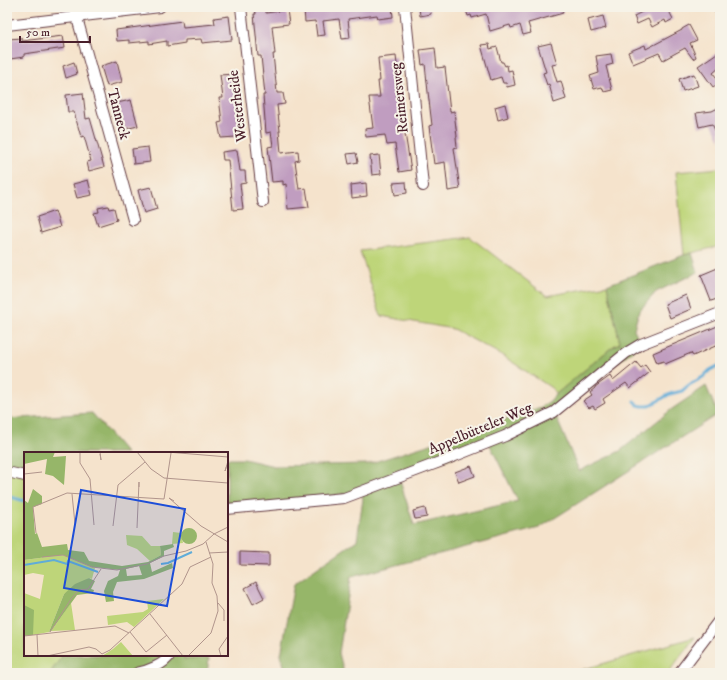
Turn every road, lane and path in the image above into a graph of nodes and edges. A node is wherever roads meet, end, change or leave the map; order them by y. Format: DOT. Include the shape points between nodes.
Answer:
graph roads {
  1 [pos="160,7"];
  2 [pos="240,7"];
  3 [pos="405,7"];
  4 [pos="717,7"];
  5 [pos="720,9"];
  6 [pos="76,11"];
  7 [pos="7,24"];
  8 [pos="423,186"];
  9 [pos="263,202"];
  10 [pos="133,220"];
  11 [pos="720,313"];
  12 [pos="7,472"];
  13 [pos="24,476"];
  14 [pos="228,510"];
  15 [pos="720,619"];
  16 [pos="169,656"];
  17 [pos="136,673"];
  18 [pos="679,673"];
  1 -- 6 [label="street"];
  2 -- 9 [label="street, Westerheide"];
  3 -- 8 [label="street, Reimersweg"];
  4 -- 5 [label="street"];
  6 -- 7 [label="street"];
  6 -- 10 [label="street, Tanneck"];
  11 -- 14 [label="street, Appelbütteler Weg" via="641,344 626,353 554,412 445,460 344,498"];
  12 -- 13 [label="street"];
  15 -- 18 [label="street"];
  16 -- 17 [label="street" via="154,668"];
}
